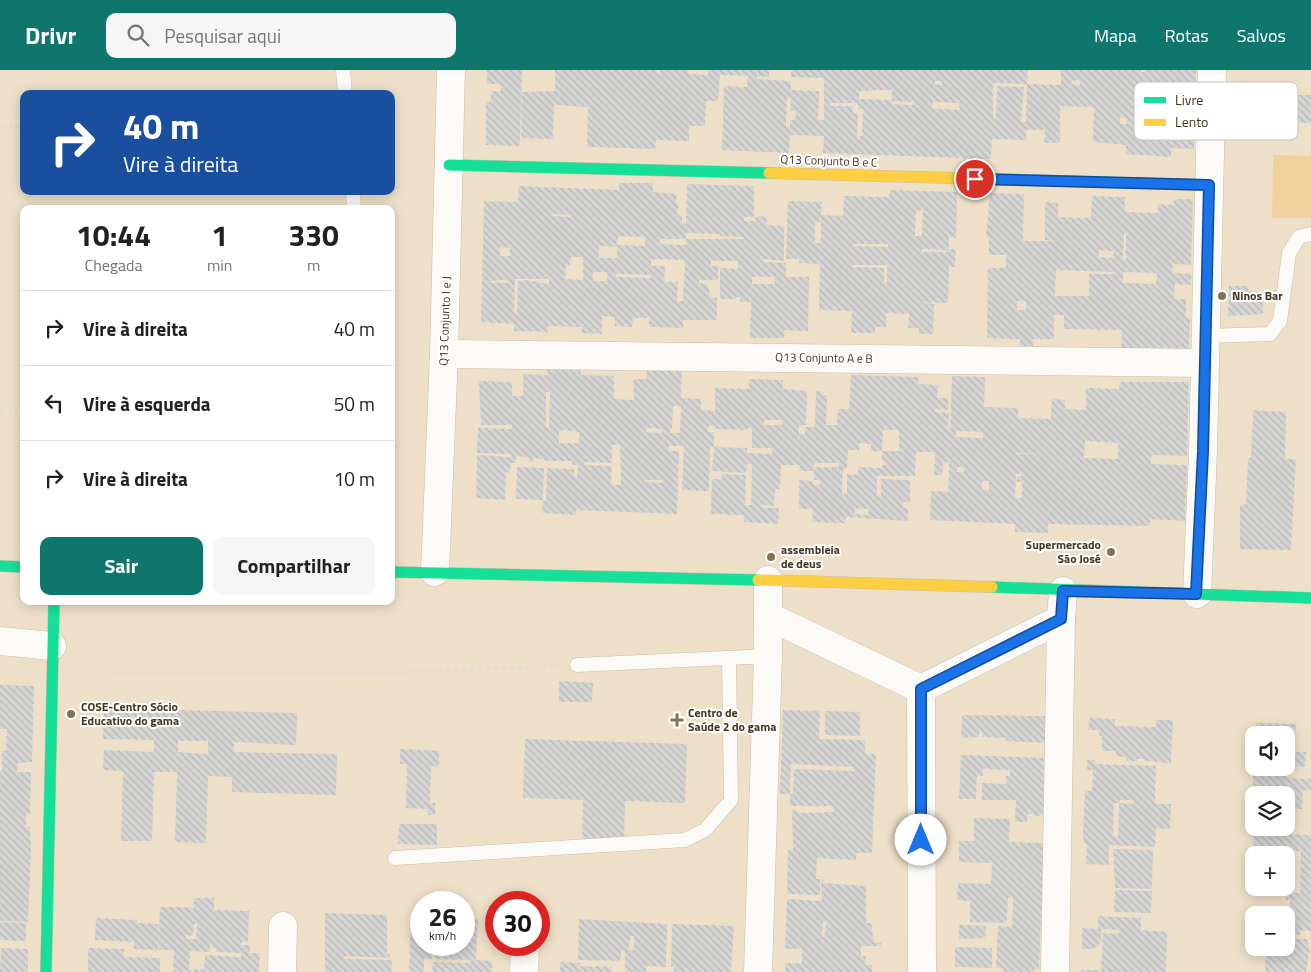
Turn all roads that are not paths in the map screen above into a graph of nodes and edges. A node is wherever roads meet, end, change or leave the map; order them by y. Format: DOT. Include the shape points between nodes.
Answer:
graph roads {
  1 [pos="343,70"];
  2 [pos="451,70"];
  3 [pos="345,90"];
  4 [pos="1210,140"];
  5 [pos="449,165"];
  6 [pos="1209,185"];
  7 [pos="1311,234"];
  8 [pos="1204,349"];
  9 [pos="444,354"];
  10 [pos="0,566"];
  11 [pos="20,567"];
  12 [pos="395,572"];
  13 [pos="435,572"];
  14 [pos="768,580"];
  15 [pos="1063,591"];
  16 [pos="1196,594"];
  17 [pos="1311,598"];
  18 [pos="54,605"];
  19 [pos="768,616"];
  20 [pos="1061,619"];
  21 [pos="0,641"];
  22 [pos="768,656"];
  23 [pos="52,658"];
  24 [pos="729,658"];
  25 [pos="577,665"];
  26 [pos="921,689"];
  27 [pos="395,858"];
  28 [pos="282,926"];
  29 [pos="525,956"];
  30 [pos="46,972"];
  31 [pos="282,972"];
  32 [pos="524,972"];
  33 [pos="758,972"];
  34 [pos="922,972"];
  35 [pos="1055,972"];
  1 -- 3 [label="lane"];
  2 -- 5 [label="street, Q13 Conjunto I e J"];
  4 -- 6 [label="street"];
  5 -- 6 [label="street, Q13 Conjunto B e C"];
  5 -- 9 [label="street, Q13 Conjunto I e J"];
  6 -- 8 [label="street"];
  7 -- 8 [label="lane" via="1299,237 1289,253 1280,321 1275,329 1270,334"];
  8 -- 9 [label="street, Q13 Conjunto A e B"];
  8 -- 16 [label="street"];
  9 -- 13 [label="street, Q13 Conjunto I e J"];
  10 -- 11 [label="street"];
  12 -- 13 [label="street"];
  13 -- 14 [label="street"];
  14 -- 15 [label="street"];
  14 -- 19 [label="street"];
  15 -- 16 [label="street"];
  15 -- 20 [label="street"];
  16 -- 17 [label="street"];
  18 -- 23 [label="street"];
  19 -- 22 [label="street"];
  19 -- 26 [label="street"];
  20 -- 26 [label="street"];
  20 -- 35 [label="street"];
  21 -- 23 [label="street"];
  22 -- 24 [label="lane"];
  22 -- 33 [label="street"];
  23 -- 30 [label="street"];
  24 -- 25 [label="lane"];
  24 -- 27 [label="lane" via="731,800 705,830 685,840"];
  26 -- 34 [label="street"];
  28 -- 31 [label="street"];
  29 -- 32 [label="street"];
}
